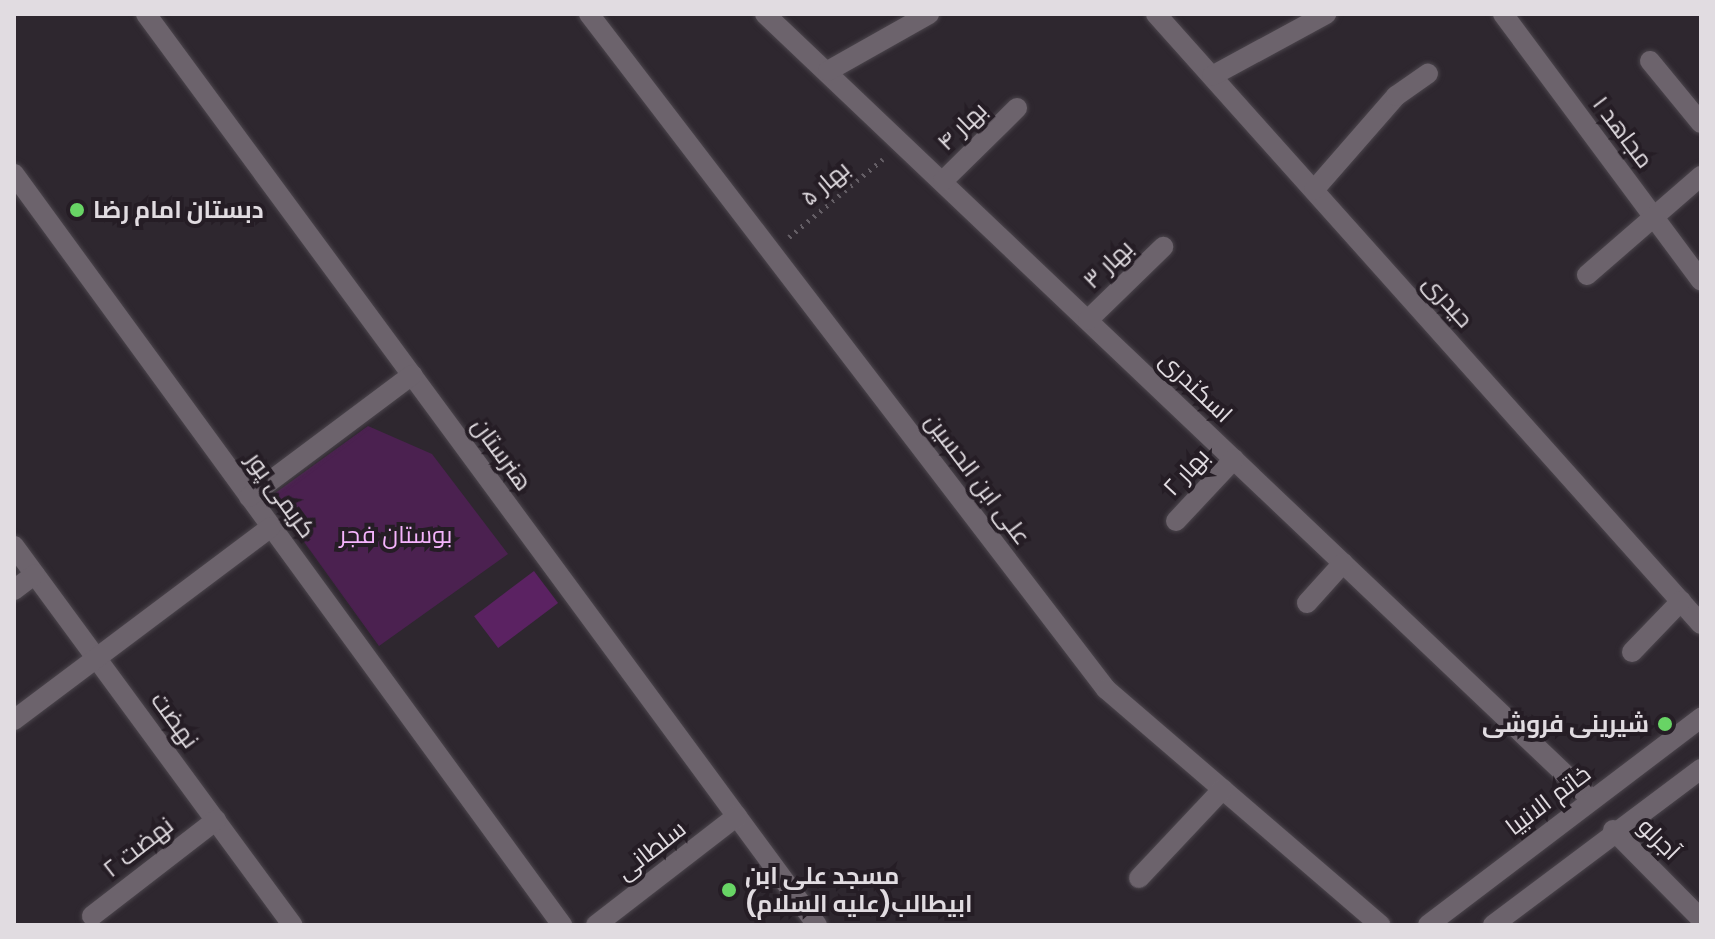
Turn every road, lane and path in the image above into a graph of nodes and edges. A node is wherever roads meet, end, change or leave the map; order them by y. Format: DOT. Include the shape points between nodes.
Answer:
graph roads {
  1 [pos="146,14"];
  2 [pos="589,14"];
  3 [pos="765,14"];
  4 [pos="929,14"];
  5 [pos="1156,14"];
  6 [pos="1326,14"];
  7 [pos="1503,14"];
  8 [pos="900,20"];
  9 [pos="1650,61"];
  10 [pos="828,71"];
  11 [pos="1428,74"];
  12 [pos="1212,76"];
  13 [pos="1017,108"];
  14 [pos="1701,123"];
  15 [pos="902,143"];
  16 [pos="14,174"];
  17 [pos="1701,176"];
  18 [pos="943,181"];
  19 [pos="1314,190"];
  20 [pos="1653,215"];
  21 [pos="1163,247"];
  22 [pos="771,252"];
  23 [pos="1587,275"];
  24 [pos="1701,281"];
  25 [pos="1088,320"];
  26 [pos="412,375"];
  27 [pos="1234,459"];
  28 [pos="249,497"];
  29 [pos="1176,521"];
  30 [pos="271,527"];
  31 [pos="14,546"];
  32 [pos="1343,563"];
  33 [pos="35,574"];
  34 [pos="14,590"];
  35 [pos="1681,601"];
  36 [pos="1307,603"];
  37 [pos="1701,624"];
  38 [pos="1632,652"];
  39 [pos="97,656"];
  40 [pos="1701,718"];
  41 [pos="14,720"];
  42 [pos="1701,769"];
  43 [pos="1223,789"];
  44 [pos="1591,799"];
  45 [pos="737,816"];
  46 [pos="216,820"];
  47 [pos="1613,830"];
  48 [pos="1139,878"];
  49 [pos="92,916"];
  50 [pos="1701,919"];
  51 [pos="292,925"];
  52 [pos="562,925"];
  53 [pos="596,925"];
  54 [pos="817,925"];
  55 [pos="1380,925"];
  56 [pos="1428,925"];
  57 [pos="1493,925"];
  1 -- 26 [label="street, هنرستان"];
  2 -- 22 [label="street, علی ابن الحسین"];
  3 -- 10 [label="street, اسکندری"];
  4 -- 8 [label="street"];
  5 -- 12 [label="street, حیدری"];
  6 -- 12 [label="street"];
  7 -- 20 [label="street, مجاهد ۱"];
  8 -- 10 [label="street"];
  9 -- 14 [label="street"];
  10 -- 15 [label="street, اسکندری"];
  11 -- 19 [label="street" via="1396,96"];
  12 -- 19 [label="street, حیدری"];
  13 -- 18 [label="street, بهار ۴"];
  15 -- 18 [label="street, اسکندری"];
  15 -- 22 [label="path, بهار ۵"];
  16 -- 28 [label="street, کریمی پور"];
  17 -- 20 [label="street"];
  18 -- 25 [label="street, اسکندری"];
  19 -- 35 [label="street, حیدری"];
  20 -- 23 [label="street"];
  20 -- 24 [label="street, مجاهد ۱"];
  21 -- 25 [label="street, بهار ۳"];
  22 -- 43 [label="street, علی ابن الحسین" via="1106,689"];
  25 -- 27 [label="street, اسکندری"];
  26 -- 28 [label="street"];
  26 -- 45 [label="street, هنرستان"];
  27 -- 29 [label="street, بهار ۲"];
  27 -- 32 [label="street, اسکندری"];
  28 -- 30 [label="street, کریمی پور"];
  30 -- 39 [label="street"];
  30 -- 52 [label="street, کریمی پور"];
  31 -- 33 [label="street, نهضت"];
  32 -- 36 [label="street"];
  32 -- 44 [label="street, اسکندری"];
  33 -- 34 [label="street"];
  33 -- 39 [label="street, نهضت"];
  35 -- 37 [label="street, حیدری"];
  35 -- 38 [label="street"];
  39 -- 41 [label="street"];
  39 -- 46 [label="street, نهضت"];
  40 -- 44 [label="street, خاتم الانبیا"];
  42 -- 47 [label="street"];
  43 -- 48 [label="street"];
  43 -- 55 [label="street, علی ابن الحسین"];
  44 -- 56 [label="street, خاتم الانبیا"];
  45 -- 53 [label="street, سلطانی"];
  45 -- 54 [label="street, هنرستان"];
  46 -- 49 [label="street, نهضت ۲"];
  46 -- 51 [label="street, نهضت"];
  47 -- 50 [label="street, آجرلو"];
  47 -- 57 [label="street"];
}
